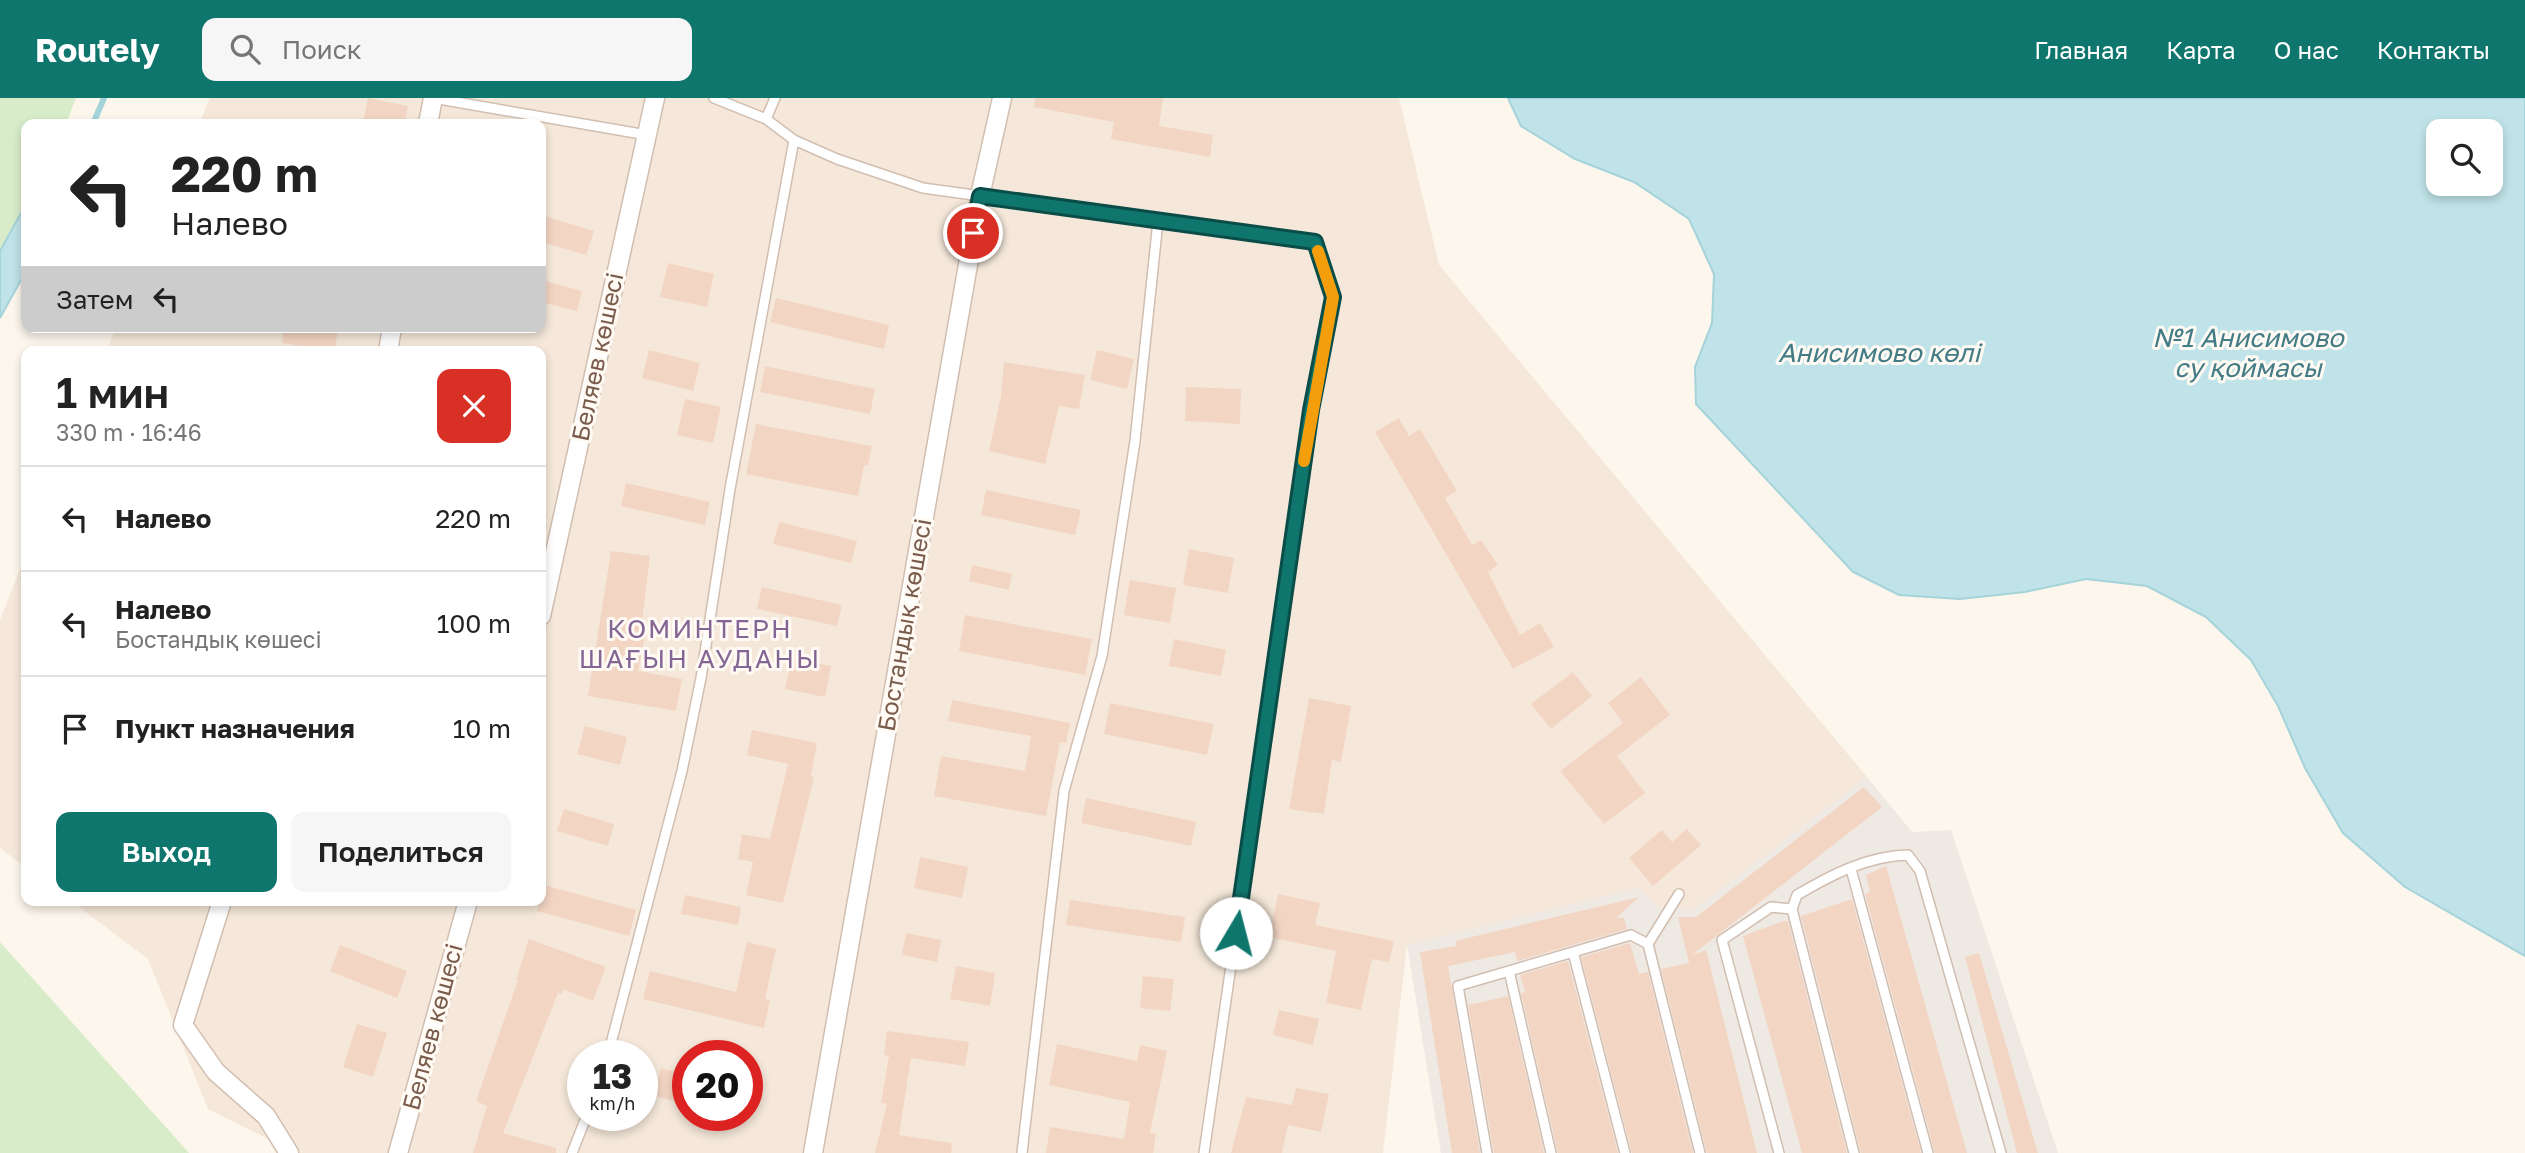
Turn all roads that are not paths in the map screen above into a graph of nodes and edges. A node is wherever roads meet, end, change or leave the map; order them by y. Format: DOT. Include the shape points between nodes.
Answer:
graph roads {
  1 [pos="433,98"];
  2 [pos="655,98"];
  3 [pos="713,98"];
  4 [pos="775,98"];
  5 [pos="1002,98"];
  6 [pos="429,119"];
  7 [pos="766,119"];
  8 [pos="647,135"];
  9 [pos="794,140"];
  10 [pos="980,196"];
  11 [pos="1158,221"];
  12 [pos="546,593"];
  13 [pos="1851,869"];
  14 [pos="1679,894"];
  15 [pos="220,906"];
  16 [pos="467,906"];
  17 [pos="1792,909"];
  18 [pos="1648,944"];
  19 [pos="1573,952"];
  20 [pos="1509,971"];
  21 [pos="612,1040"];
  22 [pos="581,1131"];
  23 [pos="289,1153"];
  24 [pos="398,1153"];
  25 [pos="572,1153"];
  26 [pos="813,1153"];
  27 [pos="1022,1153"];
  28 [pos="1204,1153"];
  29 [pos="1487,1153"];
  30 [pos="1551,1153"];
  31 [pos="1625,1153"];
  32 [pos="1700,1153"];
  33 [pos="1779,1153"];
  34 [pos="1854,1153"];
  35 [pos="1928,1153"];
  36 [pos="2001,1153"];
  1 -- 6 [label="street"];
  1 -- 8 [label="lane"];
  2 -- 8 [label="street, Беляев көшесі"];
  3 -- 7 [label="lane"];
  4 -- 7 [label="lane"];
  5 -- 10 [label="street, Бостандық көшесі"];
  7 -- 9 [label="lane"];
  8 -- 12 [label="street, Беляев көшесі"];
  9 -- 10 [label="lane" via="923,188"];
  9 -- 21 [label="lane" via="730,489 701,678 682,771"];
  10 -- 11 [label="lane"];
  10 -- 26 [label="street, Бостандық көшесі"];
  11 -- 27 [label="lane" via="1135,441 1102,656 1064,791"];
  11 -- 28 [label="lane" via="1315,242 1333,297 1309,424"];
  13 -- 17 [label="lane" via="1797,895"];
  13 -- 35 [label="lane"];
  13 -- 36 [label="lane" via="1881,856 1908,855 1920,871"];
  14 -- 18 [label="lane"];
  15 -- 23 [label="street" via="183,1025 216,1072 266,1116"];
  16 -- 24 [label="street, Беляев көшесі"];
  17 -- 33 [label="lane" via="1771,907 1722,940"];
  17 -- 34 [label="lane"];
  18 -- 19 [label="lane" via="1631,935"];
  18 -- 32 [label="lane"];
  19 -- 20 [label="lane"];
  19 -- 31 [label="lane"];
  20 -- 29 [label="lane" via="1458,986"];
  20 -- 30 [label="lane"];
  22 -- 25 [label="lane"];
}
